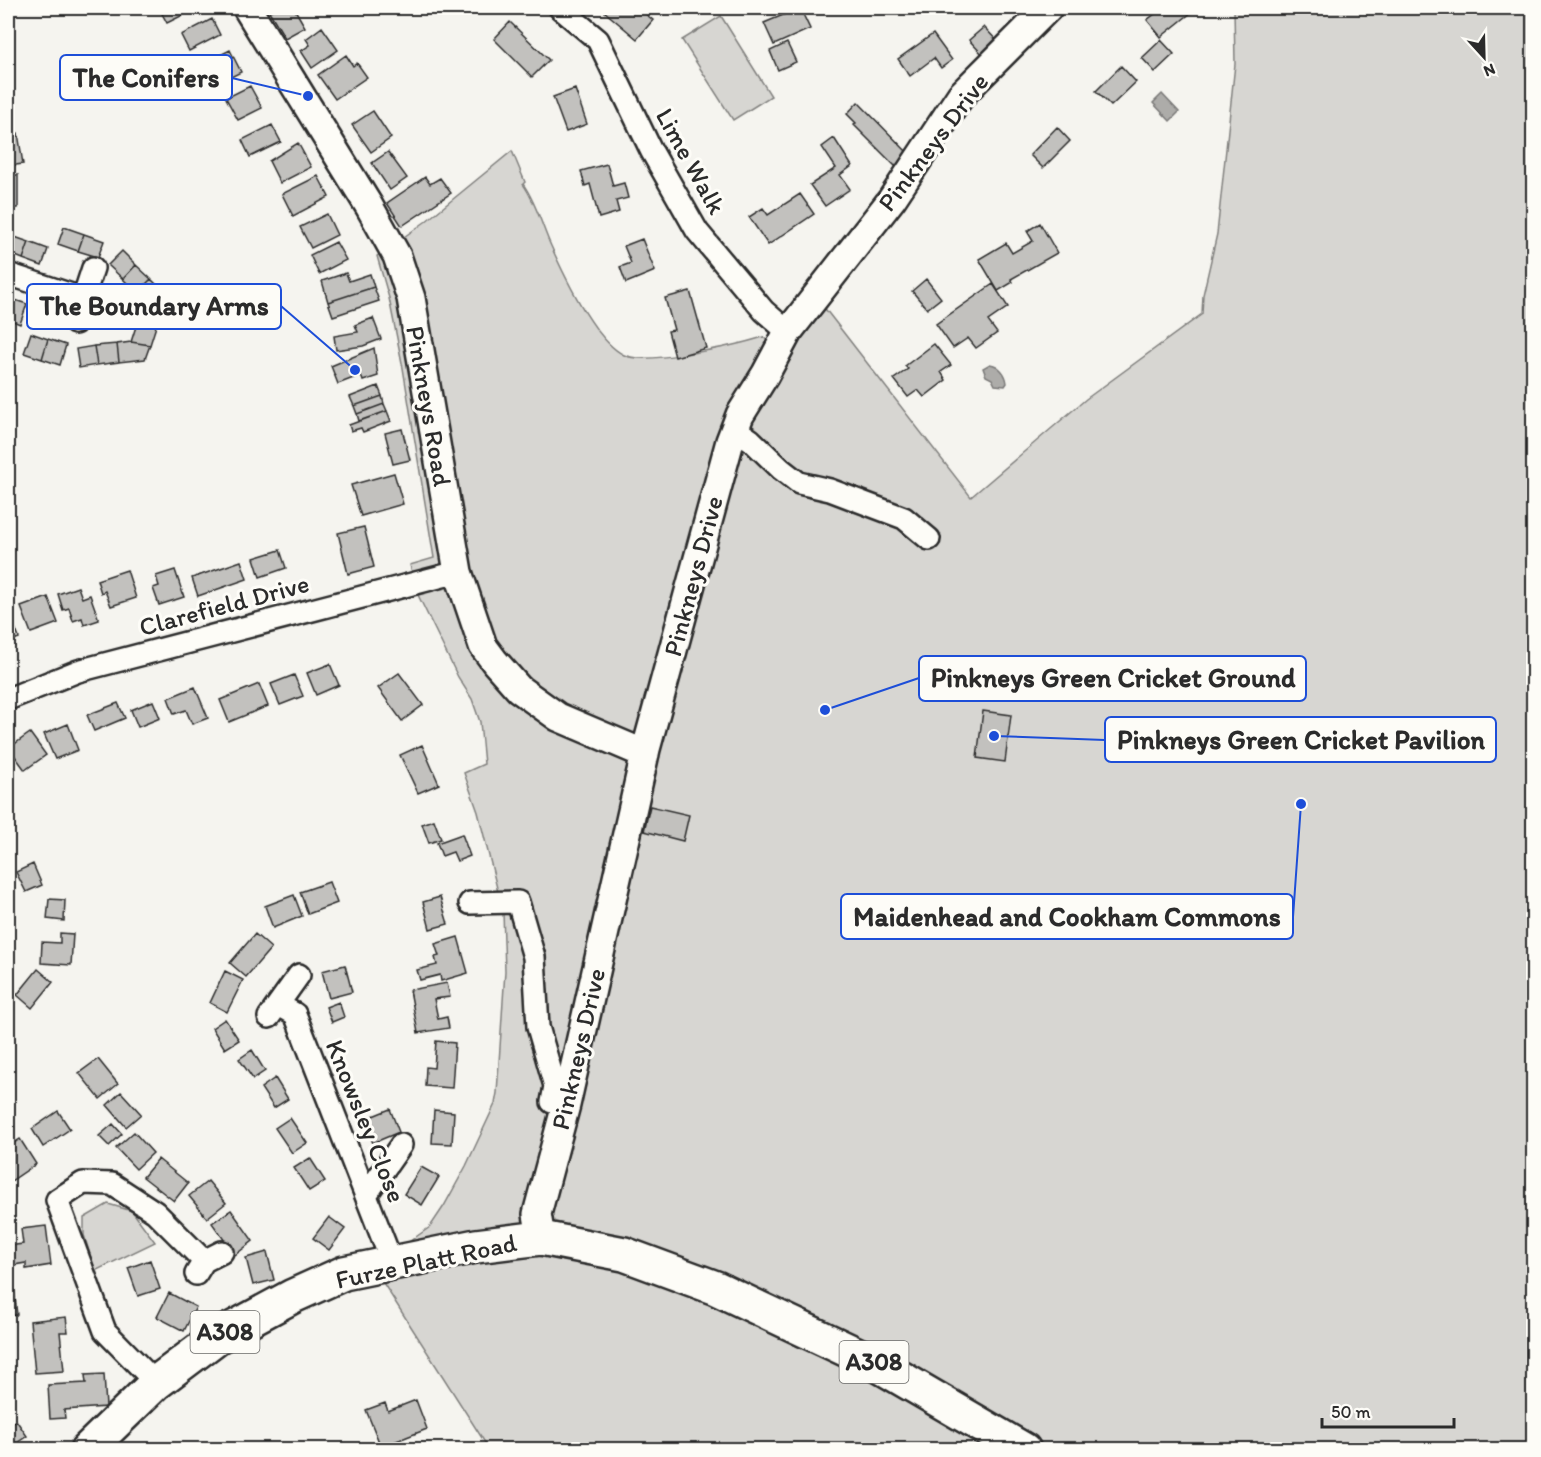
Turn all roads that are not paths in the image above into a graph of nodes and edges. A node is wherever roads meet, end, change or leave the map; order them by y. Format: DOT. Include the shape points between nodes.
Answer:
graph roads {
  1 [pos="247,8"];
  2 [pos="560,8"];
  3 [pos="1048,8"];
  4 [pos="93,268"];
  5 [pos="8,274"];
  6 [pos="84,299"];
  7 [pos="75,323"];
  8 [pos="788,332"];
  9 [pos="735,429"];
  10 [pos="929,539"];
  11 [pos="458,572"];
  12 [pos="8,699"];
  13 [pos="645,754"];
  14 [pos="470,903"];
  15 [pos="299,975"];
  16 [pos="566,1105"];
  17 [pos="401,1145"];
  18 [pos="366,1195"];
  19 [pos="541,1238"];
  20 [pos="207,1262"];
  21 [pos="393,1265"];
  22 [pos="156,1383"];
  23 [pos="87,1449"];
  24 [pos="1024,1449"];
  1 -- 11 [label="street, Pinkneys Road" via="397,256 411,298"];
  2 -- 8 [label="street, Lime Walk" via="598,40 651,150 697,231 764,310"];
  3 -- 8 [label="street, Pinkneys Drive" via="961,95 892,199"];
  4 -- 6 [label="street"];
  5 -- 6 [label="street"];
  6 -- 7 [label="street"];
  8 -- 9 [label="street, Pinkneys Drive"];
  9 -- 10 [label="street" via="799,483 830,490 904,518"];
  9 -- 13 [label="street, Pinkneys Drive"];
  11 -- 12 [label="street, Clarefield Drive" via="78,671"];
  11 -- 13 [label="street, Pinkneys Road" via="483,646 519,689 558,717"];
  13 -- 16 [label="street, Pinkneys Drive"];
  14 -- 16 [label="street" via="518,902 534,957 538,1027 555,1086 552,1102"];
  15 -- 18 [label="street, Knowsley Close" via="274,1011 295,1014"];
  16 -- 19 [label="street, Pinkneys Drive" via="537,1214"];
  17 -- 18 [label="street"];
  18 -- 21 [label="street, Knowsley Close"];
  19 -- 21 [label="main road, Furze Platt Road / A308" via="476,1246"];
  19 -- 24 [label="main road, Furze Platt Road / A308" via="624,1254 716,1288 875,1363"];
  20 -- 22 [label="street" via="154,1212 112,1184 83,1183 57,1200 105,1331"];
  21 -- 22 [label="main road, Furze Platt Road / A308" via="345,1274 293,1296 216,1336"];
  22 -- 23 [label="main road, Furze Platt Road / A308"];
}
